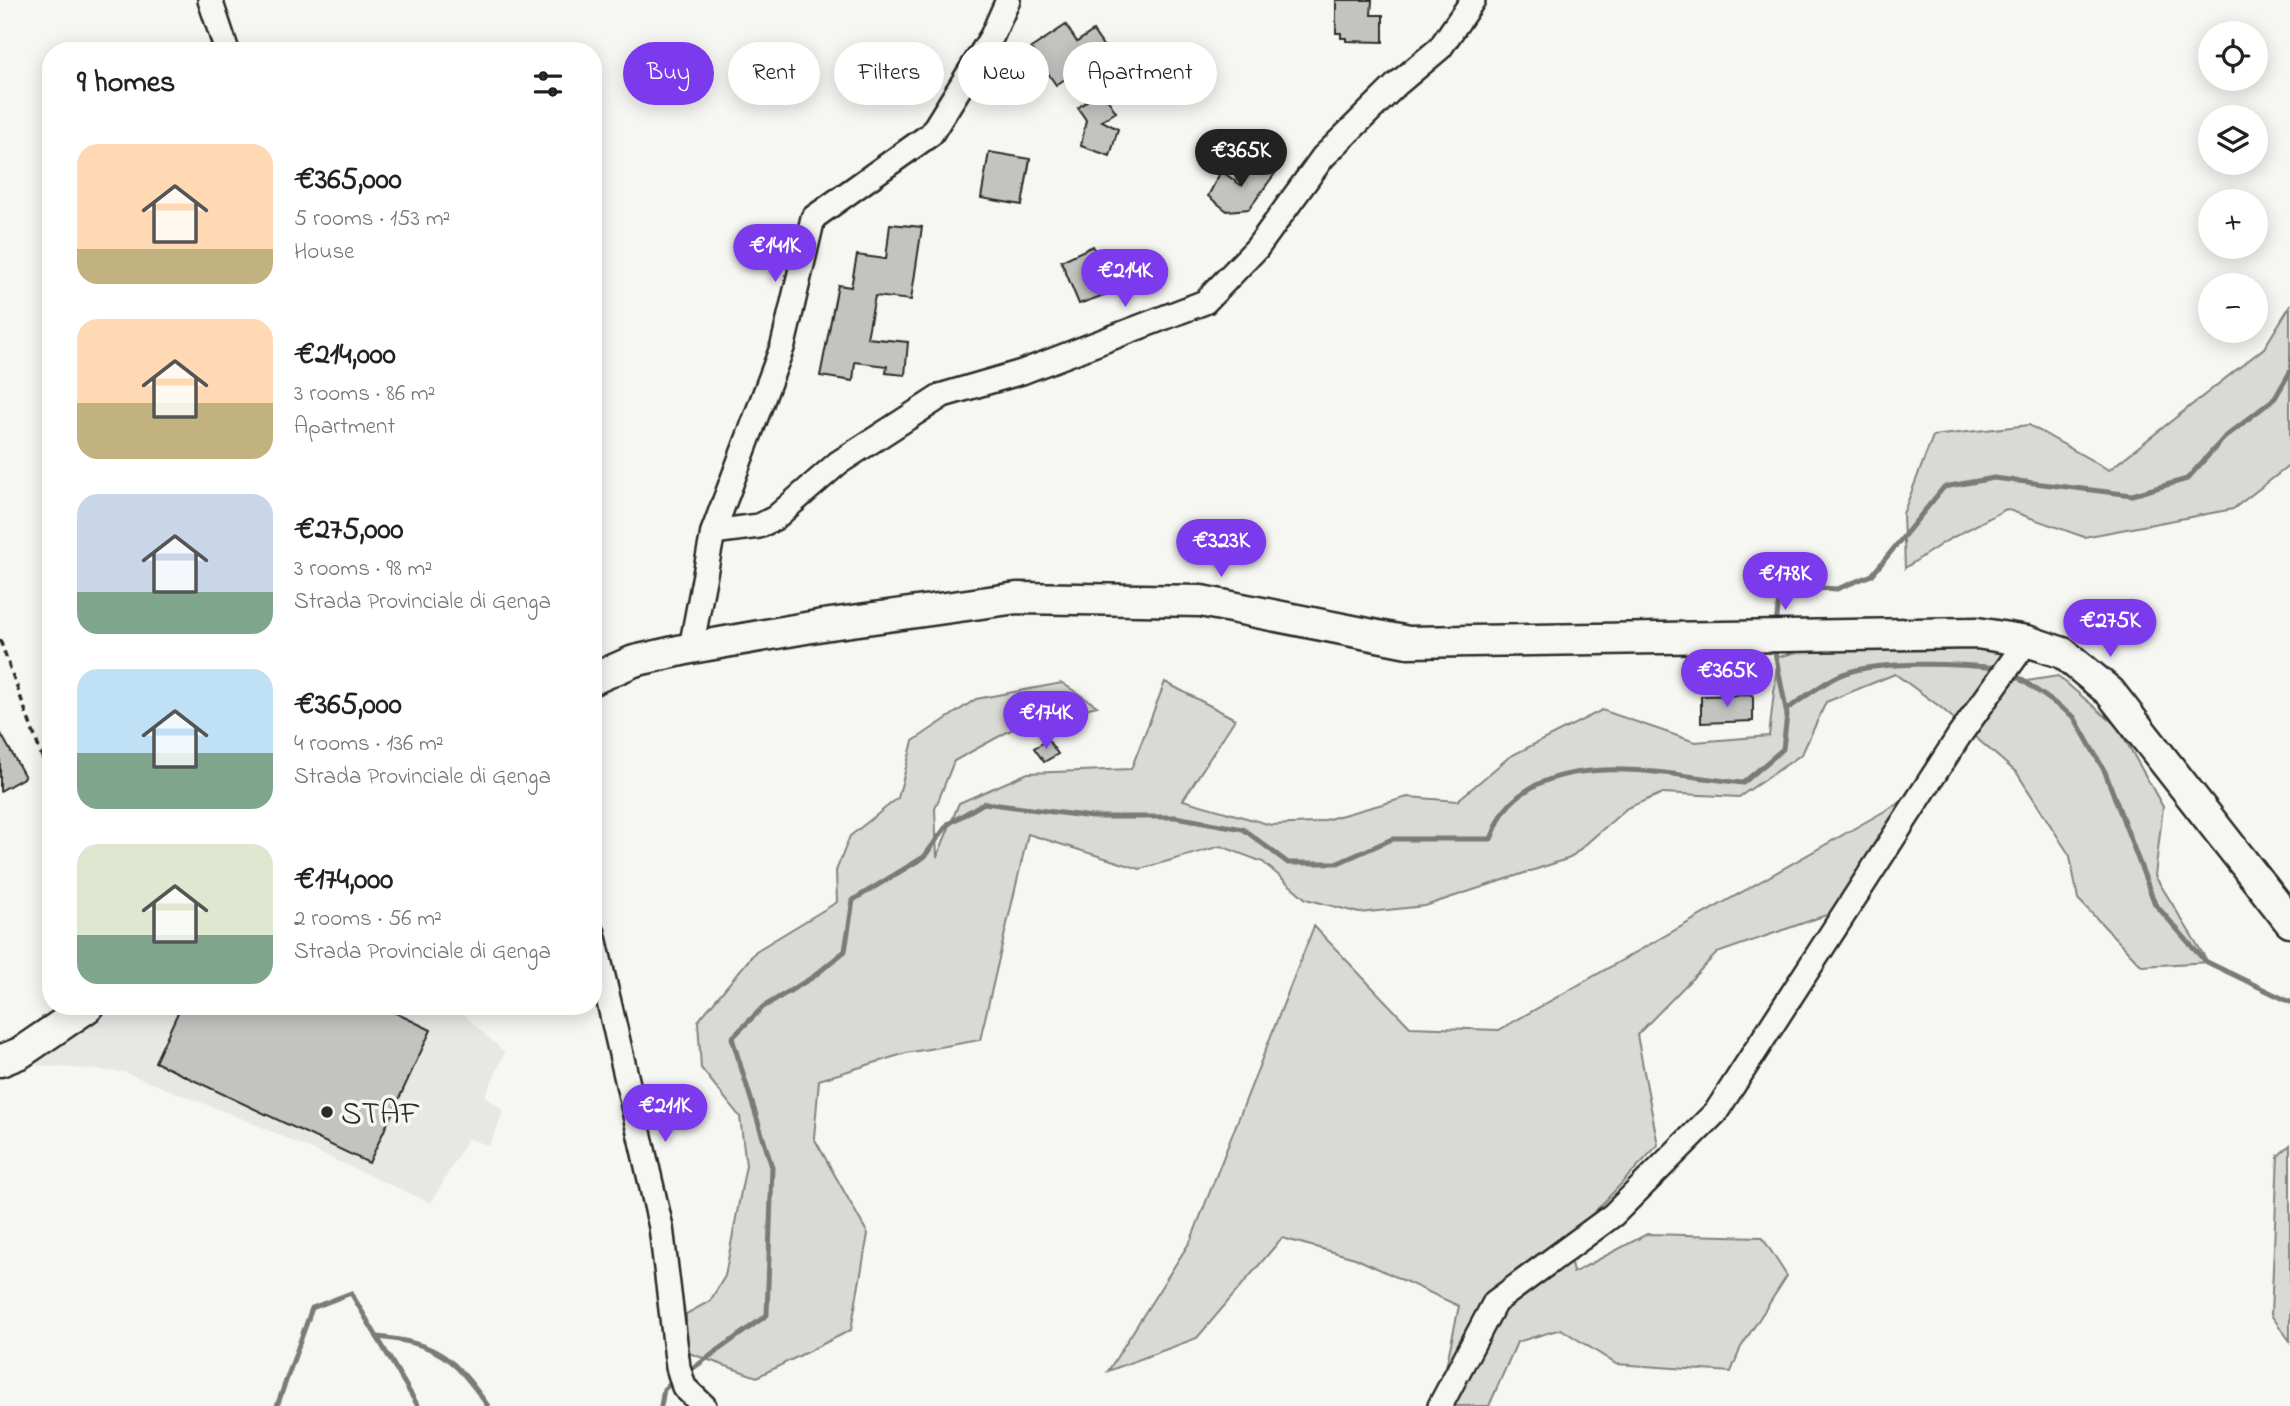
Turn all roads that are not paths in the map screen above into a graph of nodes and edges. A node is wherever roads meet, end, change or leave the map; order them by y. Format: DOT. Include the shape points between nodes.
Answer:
graph roads {
  1 [pos="210,0"];
  2 [pos="1008,0"];
  3 [pos="1473,0"];
  4 [pos="224,42"];
  5 [pos="713,532"];
  6 [pos="691,648"];
  7 [pos="2012,660"];
  8 [pos="602,675"];
  9 [pos="2290,922"];
  10 [pos="602,972"];
  11 [pos="76,1015"];
  12 [pos="0,1060"];
  13 [pos="704,1406"];
  14 [pos="1440,1406"];
  1 -- 4 [label="street"];
  2 -- 5 [label="street" via="992,36 931,134 813,218 783,345"];
  3 -- 5 [label="street" via="1440,48 1323,157 1257,248 1205,302 1022,372 943,395 838,463 775,518 759,526"];
  5 -- 6 [label="street"];
  6 -- 7 [label="main road" via="1017,598 1201,601 1408,642 1977,633"];
  6 -- 8 [label="main road" via="634,661"];
  7 -- 9 [label="main road" via="2063,653 2110,692"];
  7 -- 14 [label="street" via="1716,1112 1613,1215 1495,1302"];
  10 -- 13 [label="street" via="661,1227 681,1377"];
  11 -- 12 [label="main road" via="20,1053"];
}
